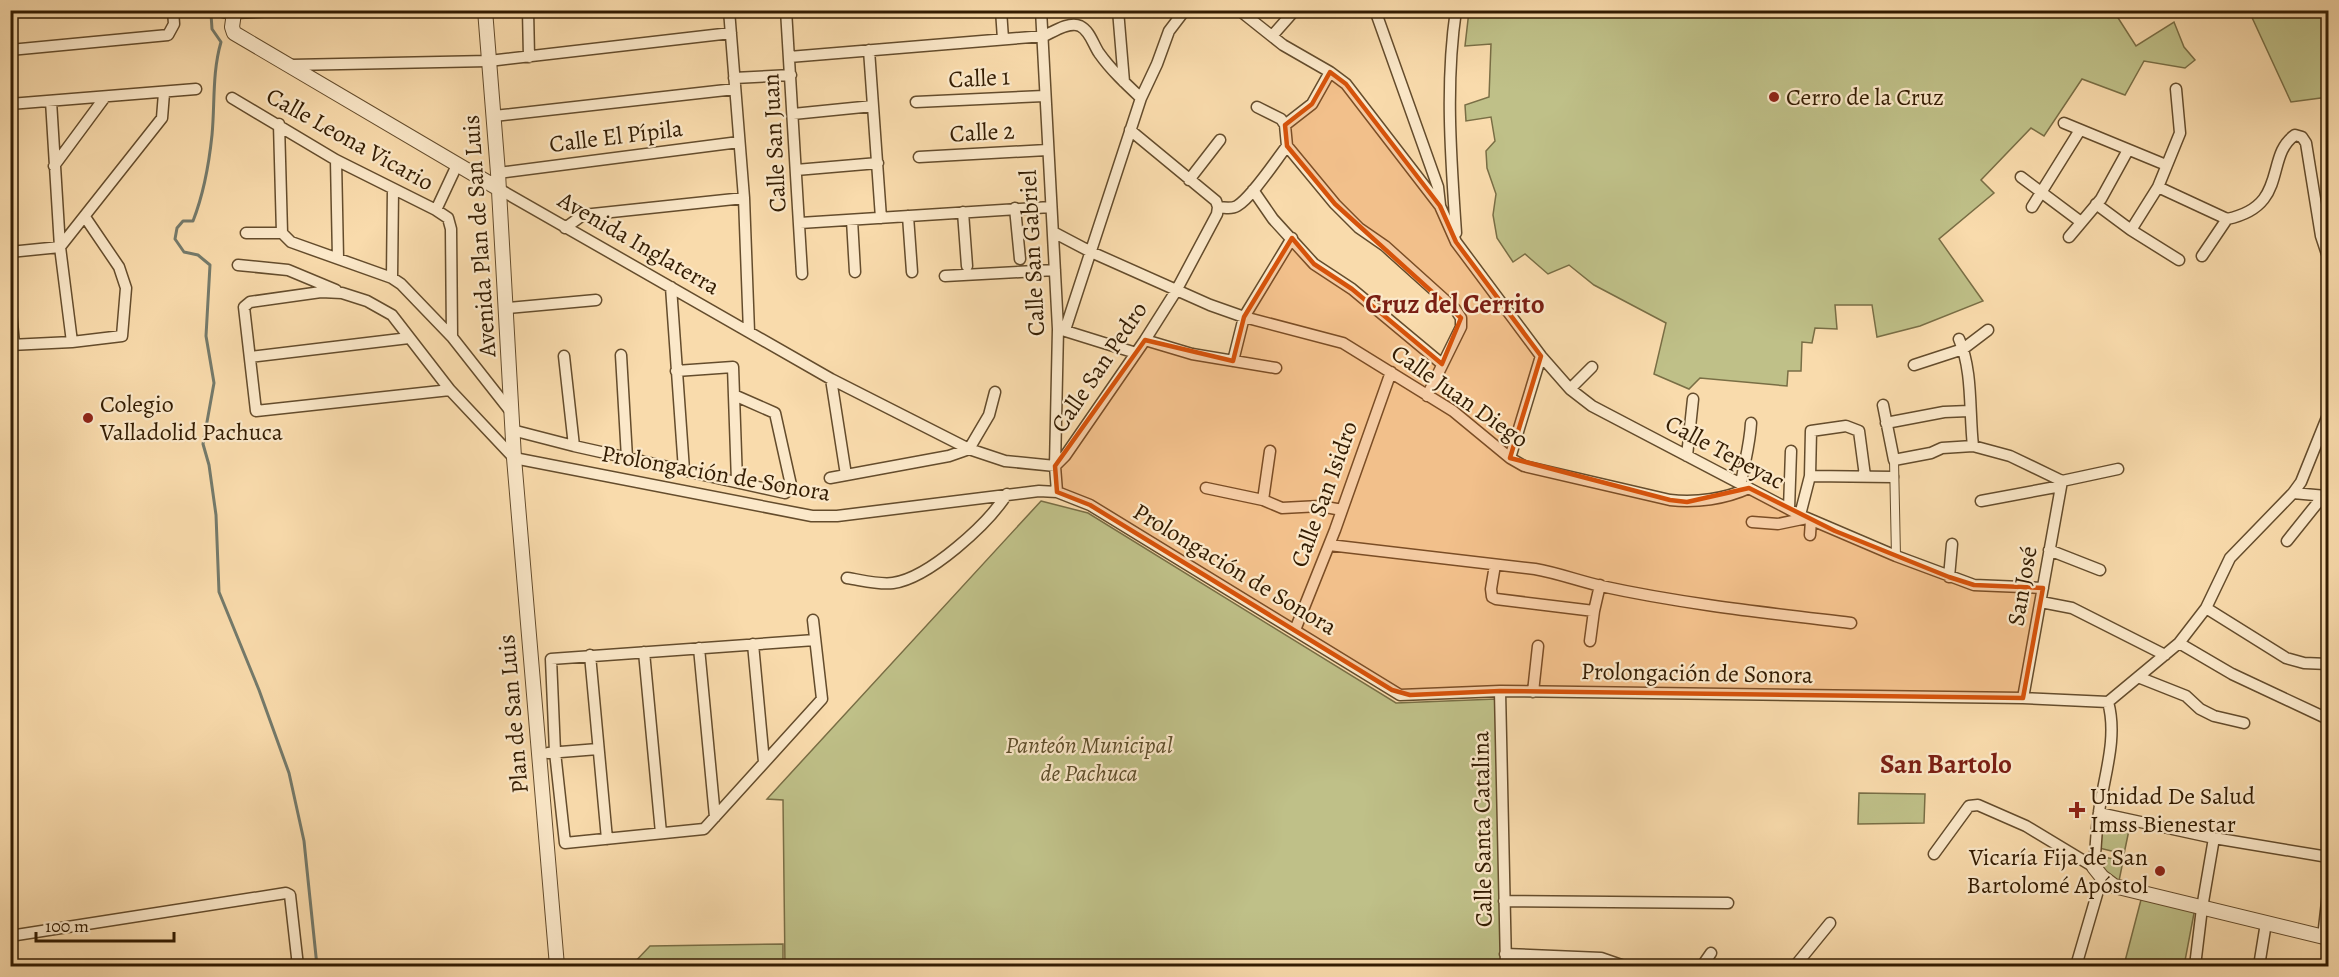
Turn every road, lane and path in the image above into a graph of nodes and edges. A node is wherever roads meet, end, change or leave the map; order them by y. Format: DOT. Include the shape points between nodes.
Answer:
graph roads {
  1 [pos="173,10"];
  2 [pos="296,10"];
  3 [pos="485,10"];
  4 [pos="528,10"];
  5 [pos="729,10"];
  6 [pos="786,10"];
  7 [pos="1001,10"];
  8 [pos="1041,10"];
  9 [pos="1119,10"];
  10 [pos="1185,10"];
  11 [pos="1239,10"];
  12 [pos="1280,10"];
  13 [pos="1294,10"];
  14 [pos="1375,10"];
  15 [pos="1456,10"];
  16 [pos="230,11"];
  17 [pos="1282,24"];
  18 [pos="731,33"];
  19 [pos="1044,36"];
  20 [pos="1272,36"];
  21 [pos="1003,39"];
  22 [pos="10,50"];
  23 [pos="869,50"];
  24 [pos="529,57"];
  25 [pos="789,57"];
  26 [pos="489,61"];
  27 [pos="291,65"];
  28 [pos="1330,72"];
  29 [pos="790,75"];
  30 [pos="1124,83"];
  31 [pos="735,84"];
  32 [pos="196,89"];
  33 [pos="2176,89"];
  34 [pos="164,93"];
  35 [pos="1044,96"];
  36 [pos="105,97"];
  37 [pos="232,98"];
  38 [pos="1141,98"];
  39 [pos="51,101"];
  40 [pos="916,102"];
  41 [pos="10,104"];
  42 [pos="873,106"];
  43 [pos="1257,106"];
  44 [pos="793,114"];
  45 [pos="494,116"];
  46 [pos="2064,123"];
  47 [pos="279,124"];
  48 [pos="1286,125"];
  49 [pos="1130,130"];
  50 [pos="2080,130"];
  51 [pos="1220,140"];
  52 [pos="739,142"];
  53 [pos="1287,146"];
  54 [pos="1047,150"];
  55 [pos="2128,150"];
  56 [pos="919,157"];
  57 [pos="336,160"];
  58 [pos="878,163"];
  59 [pos="457,165"];
  60 [pos="2166,165"];
  61 [pos="54,166"];
  62 [pos="796,170"];
  63 [pos="498,172"];
  64 [pos="2021,177"];
  65 [pos="1189,180"];
  66 [pos="2158,187"];
  67 [pos="393,189"];
  68 [pos="499,189"];
  69 [pos="1253,190"];
  70 [pos="2043,193"];
  71 [pos="744,198"];
  72 [pos="2096,204"];
  73 [pos="1440,206"];
  74 [pos="1052,207"];
  75 [pos="1218,207"];
  76 [pos="2032,207"];
  77 [pos="1015,208"];
  78 [pos="436,210"];
  79 [pos="963,212"];
  80 [pos="908,216"];
  81 [pos="85,217"];
  82 [pos="881,218"];
  83 [pos="2227,219"];
  84 [pos="852,220"];
  85 [pos="2081,222"];
  86 [pos="800,224"];
  87 [pos="565,228"];
  88 [pos="2131,230"];
  89 [pos="1053,232"];
  90 [pos="246,233"];
  91 [pos="282,233"];
  92 [pos="2069,237"];
  93 [pos="1292,238"];
  94 [pos="1456,242"];
  95 [pos="60,247"];
  96 [pos="10,252"];
  97 [pos="1091,252"];
  98 [pos="2202,256"];
  99 [pos="2328,257"];
  100 [pos="338,258"];
  101 [pos="1020,260"];
  102 [pos="2179,260"];
  103 [pos="238,265"];
  104 [pos="967,266"];
  105 [pos="1055,270"];
  106 [pos="912,272"];
  107 [pos="855,273"];
  108 [pos="802,274"];
  109 [pos="945,276"];
  110 [pos="392,278"];
  111 [pos="671,287"];
  112 [pos="1176,291"];
  113 [pos="342,293"];
  114 [pos="10,300"];
  115 [pos="596,300"];
  116 [pos="507,309"];
  117 [pos="1244,317"];
  118 [pos="1062,329"];
  119 [pos="1988,330"];
  120 [pos="749,333"];
  121 [pos="452,337"];
  122 [pos="409,338"];
  123 [pos="1959,339"];
  124 [pos="1145,340"];
  125 [pos="72,342"];
  126 [pos="13,345"];
  127 [pos="1963,349"];
  128 [pos="1136,353"];
  129 [pos="621,355"];
  130 [pos="564,356"];
  131 [pos="249,357"];
  132 [pos="1541,357"];
  133 [pos="1233,361"];
  134 [pos="1442,364"];
  135 [pos="1914,365"];
  136 [pos="1592,367"];
  137 [pos="1276,368"];
  138 [pos="676,371"];
  139 [pos="1391,372"];
  140 [pos="831,379"];
  141 [pos="1570,389"];
  142 [pos="450,390"];
  143 [pos="995,392"];
  144 [pos="734,395"];
  145 [pos="1427,396"];
  146 [pos="1693,399"];
  147 [pos="1883,405"];
  148 [pos="511,411"];
  149 [pos="1970,411"];
  150 [pos="2328,416"];
  151 [pos="1751,423"];
  152 [pos="1886,423"];
  153 [pos="512,429"];
  154 [pos="574,446"];
  155 [pos="1973,446"];
  156 [pos="969,449"];
  157 [pos="1270,451"];
  158 [pos="1791,451"];
  159 [pos="1687,456"];
  160 [pos="514,458"];
  161 [pos="627,458"];
  162 [pos="1510,458"];
  163 [pos="1894,460"];
  164 [pos="1055,466"];
  165 [pos="2118,468"];
  166 [pos="684,470"];
  167 [pos="846,475"];
  168 [pos="1810,476"];
  169 [pos="1865,476"];
  170 [pos="1893,477"];
  171 [pos="830,478"];
  172 [pos="737,482"];
  173 [pos="2062,484"];
  174 [pos="1745,486"];
  175 [pos="1206,488"];
  176 [pos="1057,492"];
  177 [pos="2293,493"];
  178 [pos="1007,494"];
  179 [pos="2326,496"];
  180 [pos="1263,500"];
  181 [pos="1981,501"];
  182 [pos="1789,509"];
  183 [pos="1342,510"];
  184 [pos="1806,517"];
  185 [pos="1752,522"];
  186 [pos="1810,535"];
  187 [pos="1331,538"];
  188 [pos="2288,541"];
  189 [pos="1952,544"];
  190 [pos="2049,550"];
  191 [pos="1896,556"];
  192 [pos="1495,565"];
  193 [pos="2100,570"];
  194 [pos="1948,577"];
  195 [pos="847,578"];
  196 [pos="1600,585"];
  197 [pos="2042,597"];
  198 [pos="2206,608"];
  199 [pos="1594,611"];
  200 [pos="813,620"];
  201 [pos="1851,623"];
  202 [pos="1295,630"];
  203 [pos="815,640"];
  204 [pos="1590,641"];
  205 [pos="753,644"];
  206 [pos="1538,646"];
  207 [pos="699,648"];
  208 [pos="2172,649"];
  209 [pos="644,652"];
  210 [pos="590,655"];
  211 [pos="2328,664"];
  212 [pos="2139,677"];
  213 [pos="1500,691"];
  214 [pos="1533,692"];
  215 [pos="2023,698"];
  216 [pos="2108,702"];
  217 [pos="2328,719"];
  218 [pos="2244,723"];
  219 [pos="598,749"];
  220 [pos="555,752"];
  221 [pos="539,754"];
  222 [pos="764,762"];
  223 [pos="2099,813"];
  224 [pos="715,817"];
  225 [pos="661,833"];
  226 [pos="2214,838"];
  227 [pos="606,839"];
  228 [pos="1934,854"];
  229 [pos="2328,857"];
  230 [pos="2098,872"];
  231 [pos="2328,893"];
  232 [pos="1504,901"];
  233 [pos="1728,903"];
  234 [pos="2202,908"];
  235 [pos="1830,923"];
  236 [pos="2266,923"];
  237 [pos="10,936"];
  238 [pos="2326,938"];
  239 [pos="1711,952"];
  240 [pos="1505,954"];
  241 [pos="1610,963"];
  242 [pos="298,966"];
  243 [pos="557,966"];
  244 [pos="1506,966"];
  245 [pos="1624,966"];
  246 [pos="1702,966"];
  247 [pos="1795,966"];
  248 [pos="2076,966"];
  249 [pos="2195,966"];
  250 [pos="2259,966"];
  1 -- 22 [label="street" via="174,24 168,35"];
  2 -- 16 [label="street"];
  3 -- 26 [label="street, Avenida Plan de San Luis"];
  4 -- 24 [label="street"];
  5 -- 18 [label="street"];
  6 -- 25 [label="street, Calle San Juan"];
  7 -- 21 [label="street"];
  8 -- 19 [label="street, Calle San Gabriel"];
  9 -- 30 [label="street"];
  10 -- 38 [label="street" via="1169,31"];
  11 -- 20 [label="street, Calle Tepeyac"];
  12 -- 17 [label="street"];
  13 -- 17 [label="street"];
  14 -- 73 [label="street" via="1438,187"];
  15 -- 94 [label="street" via="1450,116"];
  16 -- 27 [label="street, Avenida Inglaterra" via="234,33"];
  17 -- 20 [label="street"];
  18 -- 24 [label="street"];
  18 -- 31 [label="street"];
  19 -- 21 [label="street"];
  19 -- 30 [label="street" via="1070,25 1079,26"];
  19 -- 35 [label="street, Calle San Gabriel"];
  20 -- 28 [label="street, Calle Tepeyac"];
  21 -- 23 [label="street"];
  23 -- 25 [label="street"];
  23 -- 42 [label="street"];
  24 -- 26 [label="street"];
  25 -- 29 [label="street, Calle San Juan"];
  26 -- 27 [label="street"];
  26 -- 45 [label="street, Avenida Plan de San Luis"];
  27 -- 59 [label="street, Avenida Inglaterra"];
  28 -- 48 [label="street" via="1312,104"];
  28 -- 73 [label="street, Calle Tepeyac" via="1346,84"];
  29 -- 31 [label="street"];
  29 -- 44 [label="street, Calle San Juan"];
  30 -- 38 [label="street"];
  31 -- 45 [label="street"];
  31 -- 52 [label="street"];
  32 -- 34 [label="street"];
  33 -- 60 [label="street" via="2180,133"];
  34 -- 36 [label="street"];
  34 -- 81 [label="street" via="162,118"];
  35 -- 40 [label="street, Calle 1"];
  35 -- 54 [label="street, Calle San Gabriel"];
  36 -- 39 [label="street"];
  36 -- 61 [label="street"];
  37 -- 47 [label="street, Calle Leona Vicario"];
  38 -- 49 [label="street"];
  39 -- 41 [label="street"];
  39 -- 61 [label="street"];
  42 -- 44 [label="street"];
  42 -- 58 [label="street"];
  43 -- 48 [label="street"];
  44 -- 62 [label="street, Calle San Juan"];
  45 -- 63 [label="street, Avenida Plan de San Luis"];
  46 -- 50 [label="street"];
  47 -- 57 [label="street, Calle Leona Vicario"];
  47 -- 91 [label="street"];
  48 -- 53 [label="street"];
  49 -- 65 [label="street"];
  49 -- 97 [label="street"];
  50 -- 55 [label="street"];
  50 -- 70 [label="street"];
  51 -- 65 [label="street"];
  52 -- 63 [label="street, Calle El Pípila"];
  52 -- 71 [label="street"];
  53 -- 69 [label="street"];
  53 -- 134 [label="street" via="1359,228 1385,246 1461,318 1461,327"];
  54 -- 56 [label="street, Calle 2"];
  54 -- 74 [label="street, Calle San Gabriel"];
  55 -- 60 [label="street"];
  55 -- 72 [label="street"];
  57 -- 67 [label="street, Calle Leona Vicario"];
  57 -- 100 [label="street"];
  58 -- 62 [label="street"];
  58 -- 82 [label="street"];
  59 -- 68 [label="street, Avenida Inglaterra"];
  59 -- 78 [label="street"];
  60 -- 66 [label="street"];
  61 -- 95 [label="street"];
  62 -- 86 [label="street, Calle San Juan"];
  63 -- 68 [label="street, Avenida Plan de San Luis"];
  64 -- 70 [label="street"];
  65 -- 75 [label="street" via="1216,201"];
  66 -- 83 [label="street"];
  66 -- 88 [label="street"];
  67 -- 78 [label="street, Calle Leona Vicario"];
  67 -- 110 [label="street"];
  68 -- 87 [label="street, Avenida Inglaterra"];
  68 -- 116 [label="street, Avenida Plan de San Luis"];
  69 -- 75 [label="street" via="1238,206"];
  69 -- 93 [label="street"];
  70 -- 76 [label="street"];
  70 -- 85 [label="street"];
  71 -- 87 [label="street" via="583,215"];
  71 -- 120 [label="street"];
  72 -- 85 [label="street"];
  72 -- 88 [label="street"];
  73 -- 94 [label="street, Calle Tepeyac"];
  74 -- 77 [label="street"];
  74 -- 89 [label="street, Calle San Gabriel"];
  75 -- 112 [label="street, Calle San Pedro"];
  77 -- 79 [label="street"];
  77 -- 101 [label="street"];
  78 -- 121 [label="street, Calle Leona Vicario" via="448,218 451,229"];
  79 -- 80 [label="street"];
  79 -- 104 [label="street"];
  80 -- 82 [label="street"];
  80 -- 106 [label="street"];
  81 -- 95 [label="street"];
  81 -- 125 [label="street" via="119,267 126,288 122,336"];
  82 -- 84 [label="street"];
  83 -- 98 [label="street"];
  83 -- 99 [label="street" via="2249,212 2269,192 2287,140 2295,135 2302,137"];
  84 -- 86 [label="street"];
  84 -- 107 [label="street"];
  85 -- 92 [label="street"];
  86 -- 108 [label="street, Calle San Juan"];
  87 -- 111 [label="street, Avenida Inglaterra"];
  88 -- 102 [label="street"];
  89 -- 97 [label="street, Calle Juan Diego"];
  89 -- 105 [label="street, Calle San Gabriel"];
  90 -- 91 [label="street"];
  91 -- 100 [label="street" via="291,242"];
  93 -- 117 [label="street"];
  93 -- 134 [label="street" via="1314,264 1352,289"];
  94 -- 132 [label="street, Calle Tepeyac"];
  95 -- 96 [label="street"];
  95 -- 125 [label="street"];
  97 -- 112 [label="street, Calle Juan Diego"];
  97 -- 118 [label="street"];
  100 -- 110 [label="street"];
  103 -- 113 [label="street" via="288,270"];
  105 -- 109 [label="street"];
  105 -- 118 [label="street, Calle San Gabriel"];
  110 -- 121 [label="street"];
  111 -- 120 [label="street, Avenida Inglaterra"];
  111 -- 138 [label="street"];
  112 -- 117 [label="street, Calle Juan Diego"];
  112 -- 124 [label="street, Calle San Pedro"];
  113 -- 122 [label="street" via="392,315"];
  113 -- 131 [label="street" via="321,292 246,303"];
  114 -- 126 [label="street"];
  115 -- 116 [label="street"];
  116 -- 148 [label="street, Avenida Plan de San Luis"];
  117 -- 133 [label="street"];
  117 -- 139 [label="street, Calle Juan Diego" via="1343,343"];
  118 -- 128 [label="street"];
  118 -- 164 [label="street, Calle San Gabriel"];
  119 -- 127 [label="street"];
  120 -- 140 [label="street, Avenida Inglaterra"];
  121 -- 148 [label="street"];
  122 -- 131 [label="street"];
  122 -- 142 [label="street"];
  123 -- 127 [label="street"];
  124 -- 128 [label="street, Calle San Pedro"];
  124 -- 133 [label="street"];
  125 -- 126 [label="street"];
  127 -- 135 [label="street"];
  127 -- 149 [label="street"];
  128 -- 164 [label="street, Calle San Pedro"];
  129 -- 161 [label="street"];
  130 -- 154 [label="street"];
  131 -- 142 [label="street" via="256,411"];
  132 -- 141 [label="street, Calle Tepeyac"];
  132 -- 162 [label="street"];
  133 -- 137 [label="street"];
  134 -- 145 [label="street"];
  136 -- 141 [label="street"];
  138 -- 144 [label="street" via="733,367"];
  138 -- 166 [label="street"];
  139 -- 145 [label="street, Calle Juan Diego"];
  139 -- 183 [label="street, Calle San Isidro"];
  140 -- 156 [label="street, Avenida Inglaterra"];
  140 -- 167 [label="street"];
  141 -- 159 [label="street, Calle Tepeyac" via="1592,406"];
  142 -- 160 [label="street"];
  143 -- 156 [label="street" via="989,415"];
  144 -- 172 [label="street"];
  144 -- 172 [label="street" via="775,413 791,485 784,493"];
  145 -- 162 [label="street, Calle Juan Diego" via="1453,411"];
  146 -- 159 [label="street"];
  147 -- 152 [label="street"];
  148 -- 153 [label="street, Avenida Plan de San Luis"];
  149 -- 152 [label="street"];
  149 -- 155 [label="street"];
  150 -- 177 [label="street"];
  151 -- 174 [label="street"];
  152 -- 163 [label="street"];
  153 -- 154 [label="street"];
  153 -- 160 [label="street, Avenida Plan de San Luis"];
  154 -- 161 [label="street"];
  155 -- 163 [label="street" via="1942,448"];
  155 -- 173 [label="street" via="2010,456"];
  156 -- 164 [label="street, Avenida Inglaterra" via="1005,462"];
  156 -- 167 [label="street"];
  157 -- 180 [label="street"];
  158 -- 182 [label="street"];
  159 -- 174 [label="street, Calle Tepeyac"];
  160 -- 178 [label="street, Prolongación de Sonora" via="812,516"];
  160 -- 221 [label="street, Plan de San Luis"];
  161 -- 166 [label="street"];
  162 -- 174 [label="street, Calle Juan Diego" via="1524,466 1670,500 1687,502 1734,495"];
  163 -- 170 [label="street"];
  164 -- 176 [label="street, Calle San Gabriel"];
  165 -- 173 [label="street"];
  166 -- 172 [label="street"];
  167 -- 171 [label="street"];
  168 -- 169 [label="street"];
  168 -- 169 [label="street" via="1811,431 1846,426 1859,431"];
  168 -- 184 [label="street"];
  169 -- 170 [label="street"];
  170 -- 191 [label="street"];
  173 -- 181 [label="street"];
  173 -- 190 [label="street, San José"];
  174 -- 182 [label="street, Calle Tepeyac"];
  175 -- 180 [label="street"];
  176 -- 178 [label="street, Prolongación de Sonora"];
  176 -- 202 [label="street, Prolongación de Sonora" via="1090,505"];
  177 -- 179 [label="street"];
  177 -- 198 [label="street" via="2230,558"];
  178 -- 195 [label="street" via="1000,506 953,551 914,577 892,583"];
  179 -- 188 [label="street"];
  180 -- 183 [label="street" via="1282,508 1320,506"];
  182 -- 184 [label="street, Calle Tepeyac"];
  183 -- 187 [label="street, Calle San Isidro"];
  184 -- 185 [label="street" via="1778,524"];
  184 -- 186 [label="street"];
  184 -- 191 [label="street, Calle Tepeyac"];
  187 -- 192 [label="street"];
  187 -- 202 [label="street, Calle San Isidro"];
  189 -- 194 [label="street"];
  190 -- 193 [label="street"];
  190 -- 197 [label="street, San José"];
  191 -- 194 [label="street, Calle Tepeyac"];
  192 -- 196 [label="street" via="1565,574"];
  192 -- 199 [label="street" via="1491,589 1496,599"];
  194 -- 197 [label="street, Calle Tepeyac"];
  196 -- 199 [label="street"];
  196 -- 201 [label="street" via="1720,607"];
  197 -- 208 [label="street, Calle Tepeyac"];
  197 -- 215 [label="street, San José"];
  198 -- 208 [label="street"];
  198 -- 211 [label="street" via="2286,658"];
  199 -- 204 [label="street"];
  200 -- 203 [label="street"];
  202 -- 213 [label="street, Prolongación de Sonora" via="1400,695"];
  203 -- 205 [label="street"];
  203 -- 222 [label="street" via="822,699"];
  205 -- 207 [label="street"];
  205 -- 222 [label="street"];
  206 -- 214 [label="street"];
  207 -- 209 [label="street"];
  207 -- 224 [label="street"];
  208 -- 212 [label="street"];
  208 -- 217 [label="street, Calle Tepeyac"];
  209 -- 210 [label="street"];
  209 -- 225 [label="street"];
  210 -- 219 [label="street"];
  210 -- 220 [label="street" via="551,659"];
  212 -- 216 [label="street"];
  212 -- 218 [label="street" via="2186,696 2200,710"];
  213 -- 214 [label="street, Prolongación de Sonora"];
  213 -- 232 [label="street, Calle Santa Catalina"];
  214 -- 215 [label="street, Prolongación de Sonora"];
  215 -- 216 [label="street, Prolongación de Sonora"];
  216 -- 223 [label="street" via="2112,734"];
  219 -- 220 [label="street"];
  219 -- 227 [label="street"];
  220 -- 221 [label="street"];
  220 -- 227 [label="street" via="565,843"];
  221 -- 243 [label="street, Plan de San Luis"];
  222 -- 224 [label="street"];
  223 -- 226 [label="street"];
  223 -- 230 [label="street"];
  224 -- 225 [label="street" via="704,828"];
  225 -- 227 [label="street"];
  226 -- 229 [label="street"];
  226 -- 234 [label="street"];
  228 -- 230 [label="street" via="1970,806 1978,805 2026,826"];
  230 -- 234 [label="street" via="2114,886"];
  230 -- 248 [label="street"];
  231 -- 238 [label="street"];
  232 -- 233 [label="street"];
  232 -- 240 [label="street, Calle Santa Catalina"];
  234 -- 236 [label="street"];
  234 -- 249 [label="street"];
  235 -- 247 [label="street"];
  236 -- 238 [label="street"];
  236 -- 250 [label="street"];
  237 -- 242 [label="street" via="286,892 290,895"];
  239 -- 246 [label="street"];
  240 -- 241 [label="street" via="1601,958"];
  240 -- 244 [label="street, Calle Santa Catalina"];
  241 -- 245 [label="street"];
}
